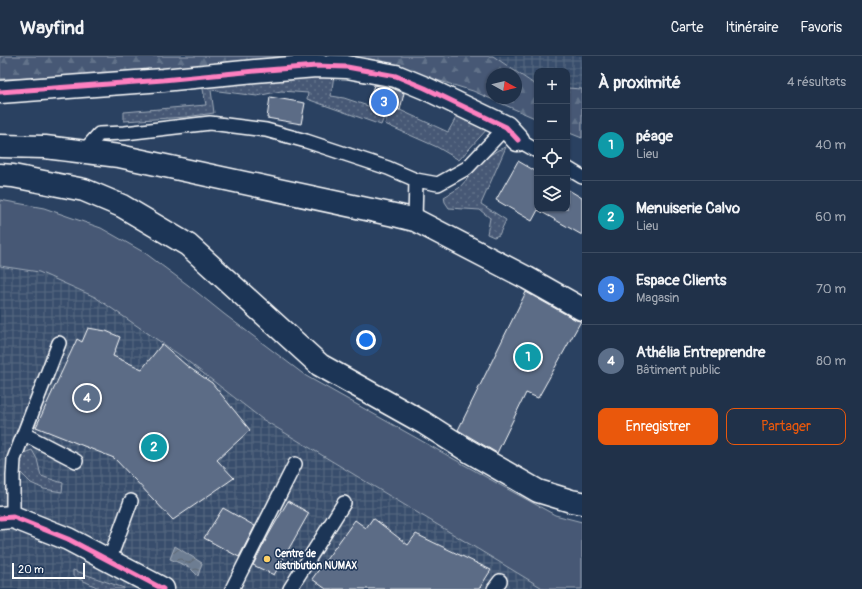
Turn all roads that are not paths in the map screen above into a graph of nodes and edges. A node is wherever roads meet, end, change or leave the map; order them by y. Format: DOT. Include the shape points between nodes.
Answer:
graph roads {
  1 [pos="0,92"];
  2 [pos="512,133"];
  3 [pos="0,146"];
  4 [pos="534,149"];
  5 [pos="84,151"];
  6 [pos="570,170"];
  7 [pos="0,175"];
  8 [pos="582,177"];
  9 [pos="416,180"];
  10 [pos="415,220"];
  11 [pos="582,309"];
  12 [pos="59,343"];
  13 [pos="24,434"];
  14 [pos="76,461"];
  15 [pos="295,464"];
  16 [pos="131,501"];
  17 [pos="344,503"];
  18 [pos="582,503"];
  19 [pos="7,518"];
  20 [pos="109,561"];
  21 [pos="159,588"];
  22 [pos="232,589"];
  23 [pos="290,589"];
  1 -- 2 [label="main road" via="316,66 347,67 396,76 426,88"];
  2 -- 4 [label="lane"];
  2 -- 9 [label="lane" via="467,168 438,184"];
  3 -- 5 [label="main road"];
  5 -- 9 [label="lane" via="99,134 210,123 266,130 306,140"];
  5 -- 10 [label="main road" via="119,156"];
  6 -- 8 [label="lane"];
  7 -- 18 [label="main road" via="84,190 122,206 188,245 320,365 538,491"];
  9 -- 10 [label="lane"];
  10 -- 11 [label="main road"];
  12 -- 13 [label="lane"];
  13 -- 14 [label="lane"];
  13 -- 19 [label="lane" via="14,459"];
  15 -- 22 [label="lane"];
  16 -- 20 [label="lane"];
  17 -- 23 [label="lane"];
  19 -- 20 [label="main road" via="68,540"];
  20 -- 21 [label="main road"];
}
